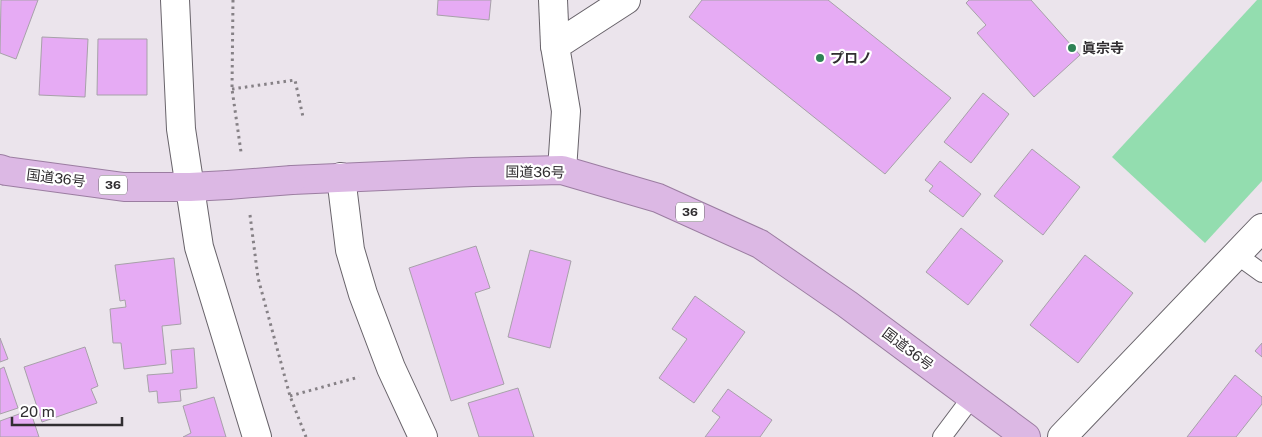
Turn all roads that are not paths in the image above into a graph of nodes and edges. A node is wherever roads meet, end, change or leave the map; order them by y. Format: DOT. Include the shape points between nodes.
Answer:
graph roads {
  1 [pos="174,0"];
  2 [pos="553,0"];
  3 [pos="626,0"];
  4 [pos="555,46"];
  5 [pos="0,169"];
  6 [pos="562,170"];
  7 [pos="341,177"];
  8 [pos="190,187"];
  9 [pos="1262,228"];
  10 [pos="1237,255"];
  11 [pos="1262,273"];
  12 [pos="972,397"];
  13 [pos="257,437"];
  14 [pos="424,437"];
  15 [pos="942,437"];
  16 [pos="1026,437"];
  17 [pos="1062,437"];
  1 -- 8 [label="street" via="181,129"];
  2 -- 4 [label="street"];
  3 -- 4 [label="street"];
  4 -- 6 [label="street" via="566,111"];
  5 -- 8 [label="highway, 国道36号 / 36" via="124,187"];
  6 -- 7 [label="highway, 国道36号 / 36"];
  6 -- 12 [label="highway, 国道36号 / 36" via="658,198 760,244"];
  7 -- 8 [label="highway, 国道36号 / 36, bridge"];
  7 -- 14 [label="street" via="350,250 363,294 391,368"];
  8 -- 13 [label="street" via="199,246"];
  9 -- 10 [label="street"];
  10 -- 11 [label="lane"];
  10 -- 17 [label="street"];
  12 -- 15 [label="lane"];
  12 -- 16 [label="highway, 国道36号 / 36"];
}
